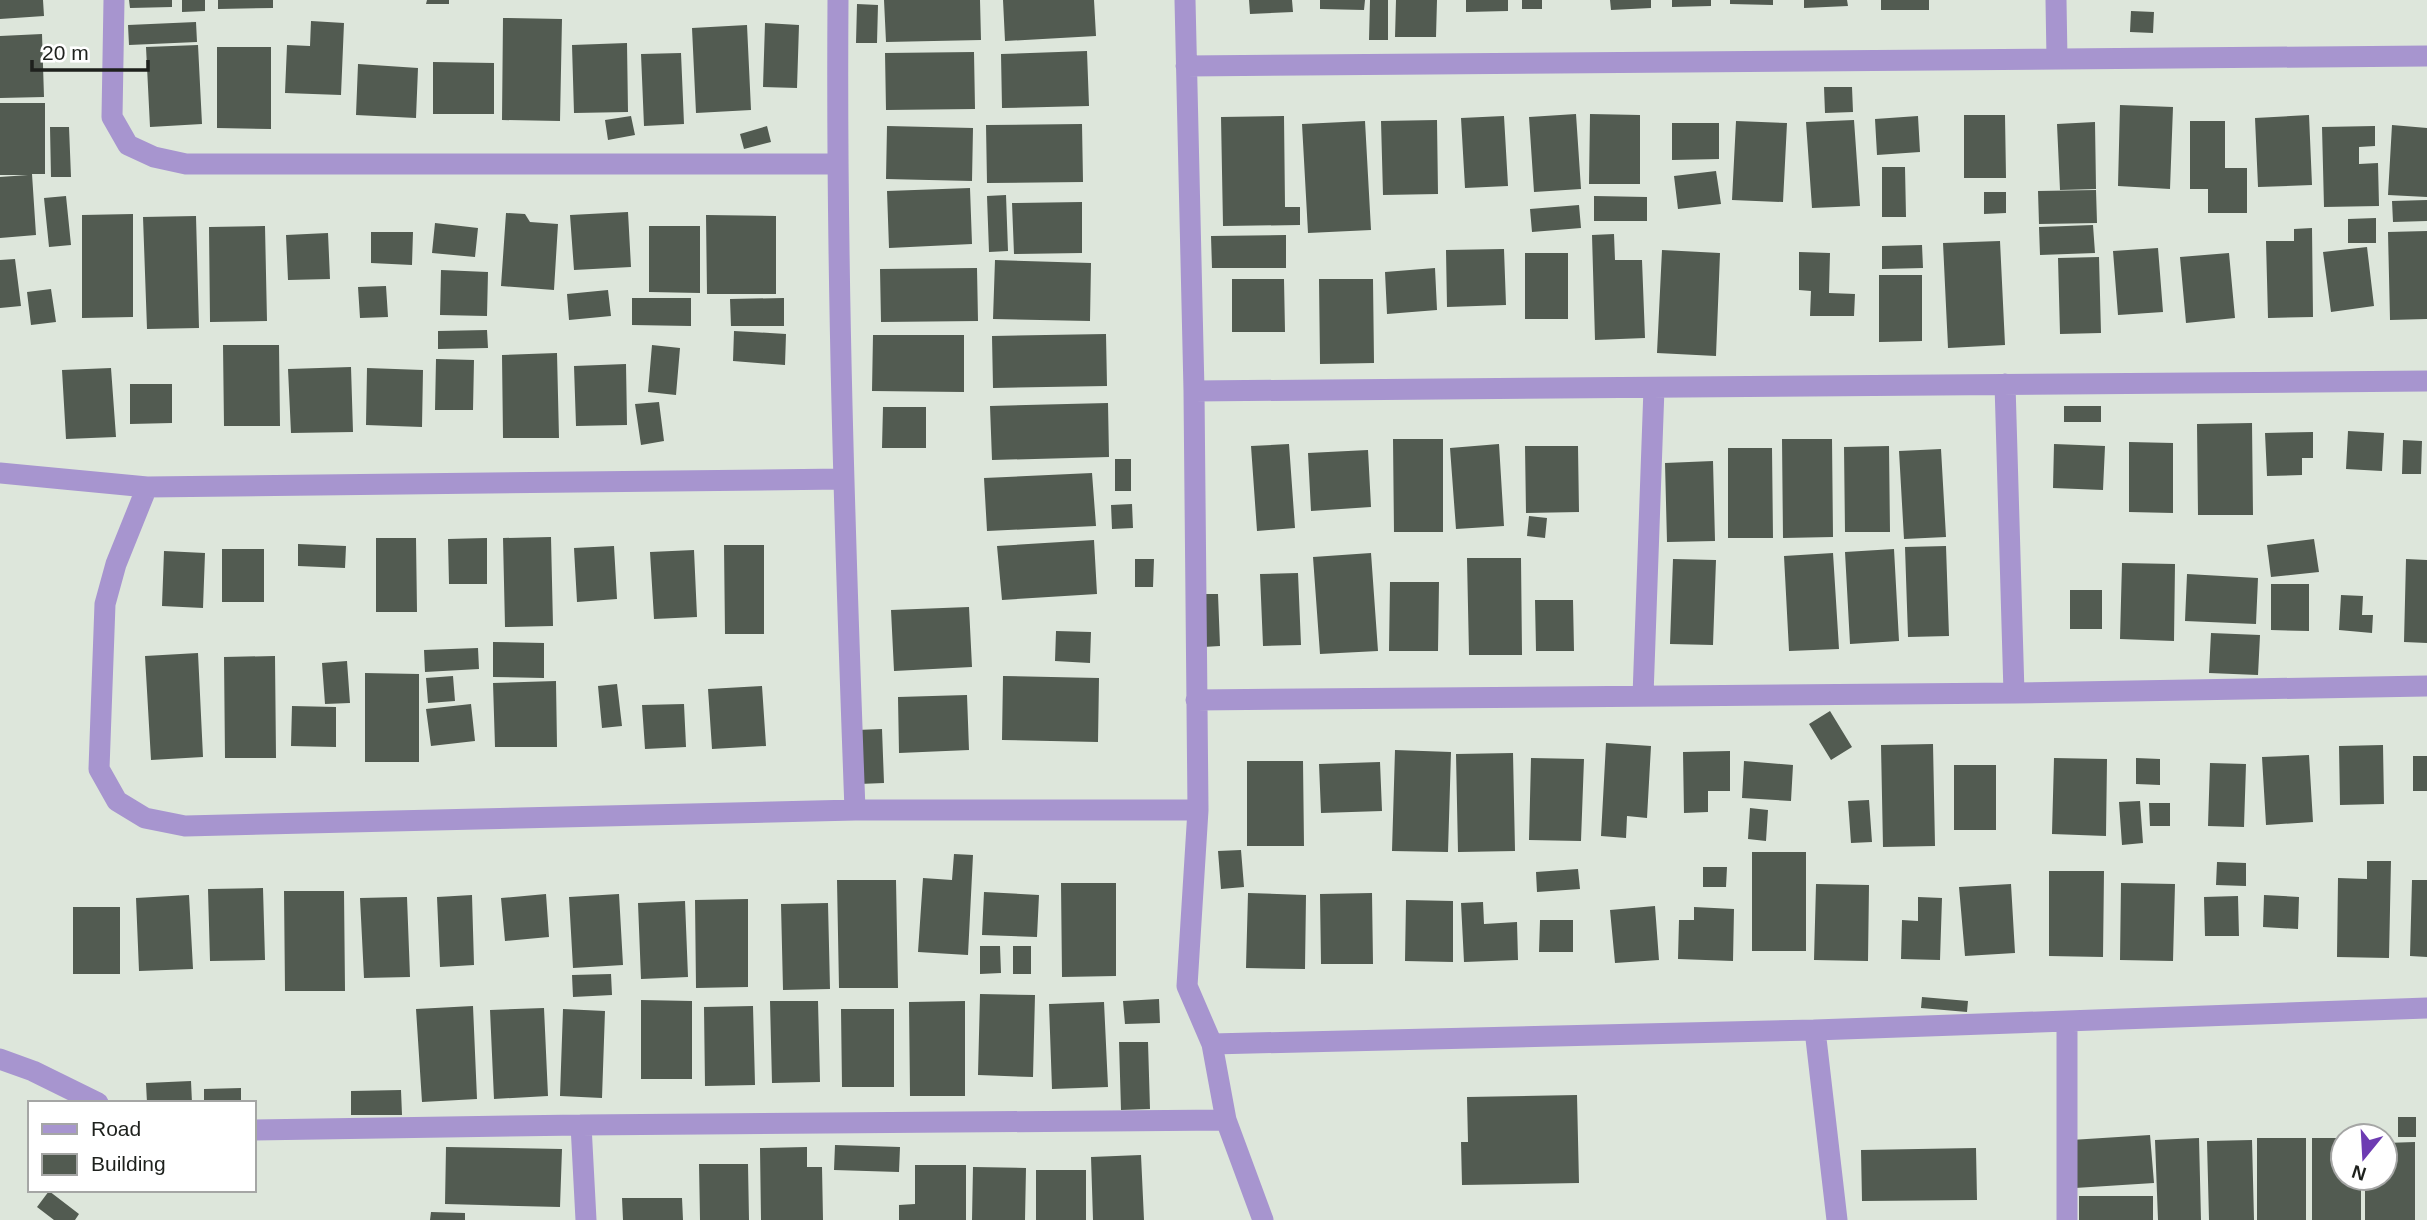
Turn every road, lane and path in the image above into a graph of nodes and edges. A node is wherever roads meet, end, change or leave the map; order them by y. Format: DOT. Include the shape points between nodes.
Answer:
graph roads {
  1 [pos="114,0"];
  2 [pos="838,0"];
  3 [pos="1185,0"];
  4 [pos="2056,0"];
  5 [pos="2427,56"];
  6 [pos="2057,59"];
  7 [pos="1186,66"];
  8 [pos="836,164"];
  9 [pos="2427,381"];
  10 [pos="2005,384"];
  11 [pos="1654,388"];
  12 [pos="1194,391"];
  13 [pos="0,473"];
  14 [pos="843,479"];
  15 [pos="147,486"];
  16 [pos="2427,686"];
  17 [pos="2014,693"];
  18 [pos="1643,696"];
  19 [pos="1196,700"];
  20 [pos="855,810"];
  21 [pos="1198,810"];
  22 [pos="2427,1008"];
  23 [pos="2067,1021"];
  24 [pos="1815,1030"];
  25 [pos="1212,1044"];
  26 [pos="0,1059"];
  27 [pos="93,1101"];
  28 [pos="1226,1120"];
  29 [pos="581,1125"];
  30 [pos="256,1130"];
  31 [pos="586,1220"];
  32 [pos="1262,1220"];
  33 [pos="1837,1220"];
  34 [pos="2067,1220"];
  1 -- 8 [label="street" via="112,117 128,145 154,157 186,164"];
  2 -- 8 [label="street"];
  3 -- 7 [label="street"];
  4 -- 6 [label="street"];
  5 -- 6 [label="street"];
  6 -- 7 [label="street"];
  7 -- 12 [label="street"];
  8 -- 14 [label="street"];
  9 -- 10 [label="street"];
  10 -- 11 [label="street"];
  10 -- 17 [label="street"];
  11 -- 12 [label="street"];
  11 -- 18 [label="street"];
  12 -- 19 [label="street"];
  13 -- 15 [label="street"];
  14 -- 15 [label="street"];
  14 -- 20 [label="street"];
  15 -- 20 [label="street" via="105,604 99,769 117,801 145,818 185,826"];
  16 -- 17 [label="street"];
  17 -- 18 [label="street"];
  18 -- 19 [label="street"];
  19 -- 21 [label="street"];
  20 -- 21 [label="street"];
  21 -- 25 [label="street" via="1187,986"];
  22 -- 23 [label="street"];
  23 -- 24 [label="street"];
  23 -- 34 [label="street"];
  24 -- 25 [label="street"];
  24 -- 33 [label="street"];
  25 -- 28 [label="street"];
  26 -- 27 [label="street"];
  28 -- 29 [label="street"];
  28 -- 32 [label="street"];
  29 -- 30 [label="street"];
  29 -- 31 [label="street"];
}
